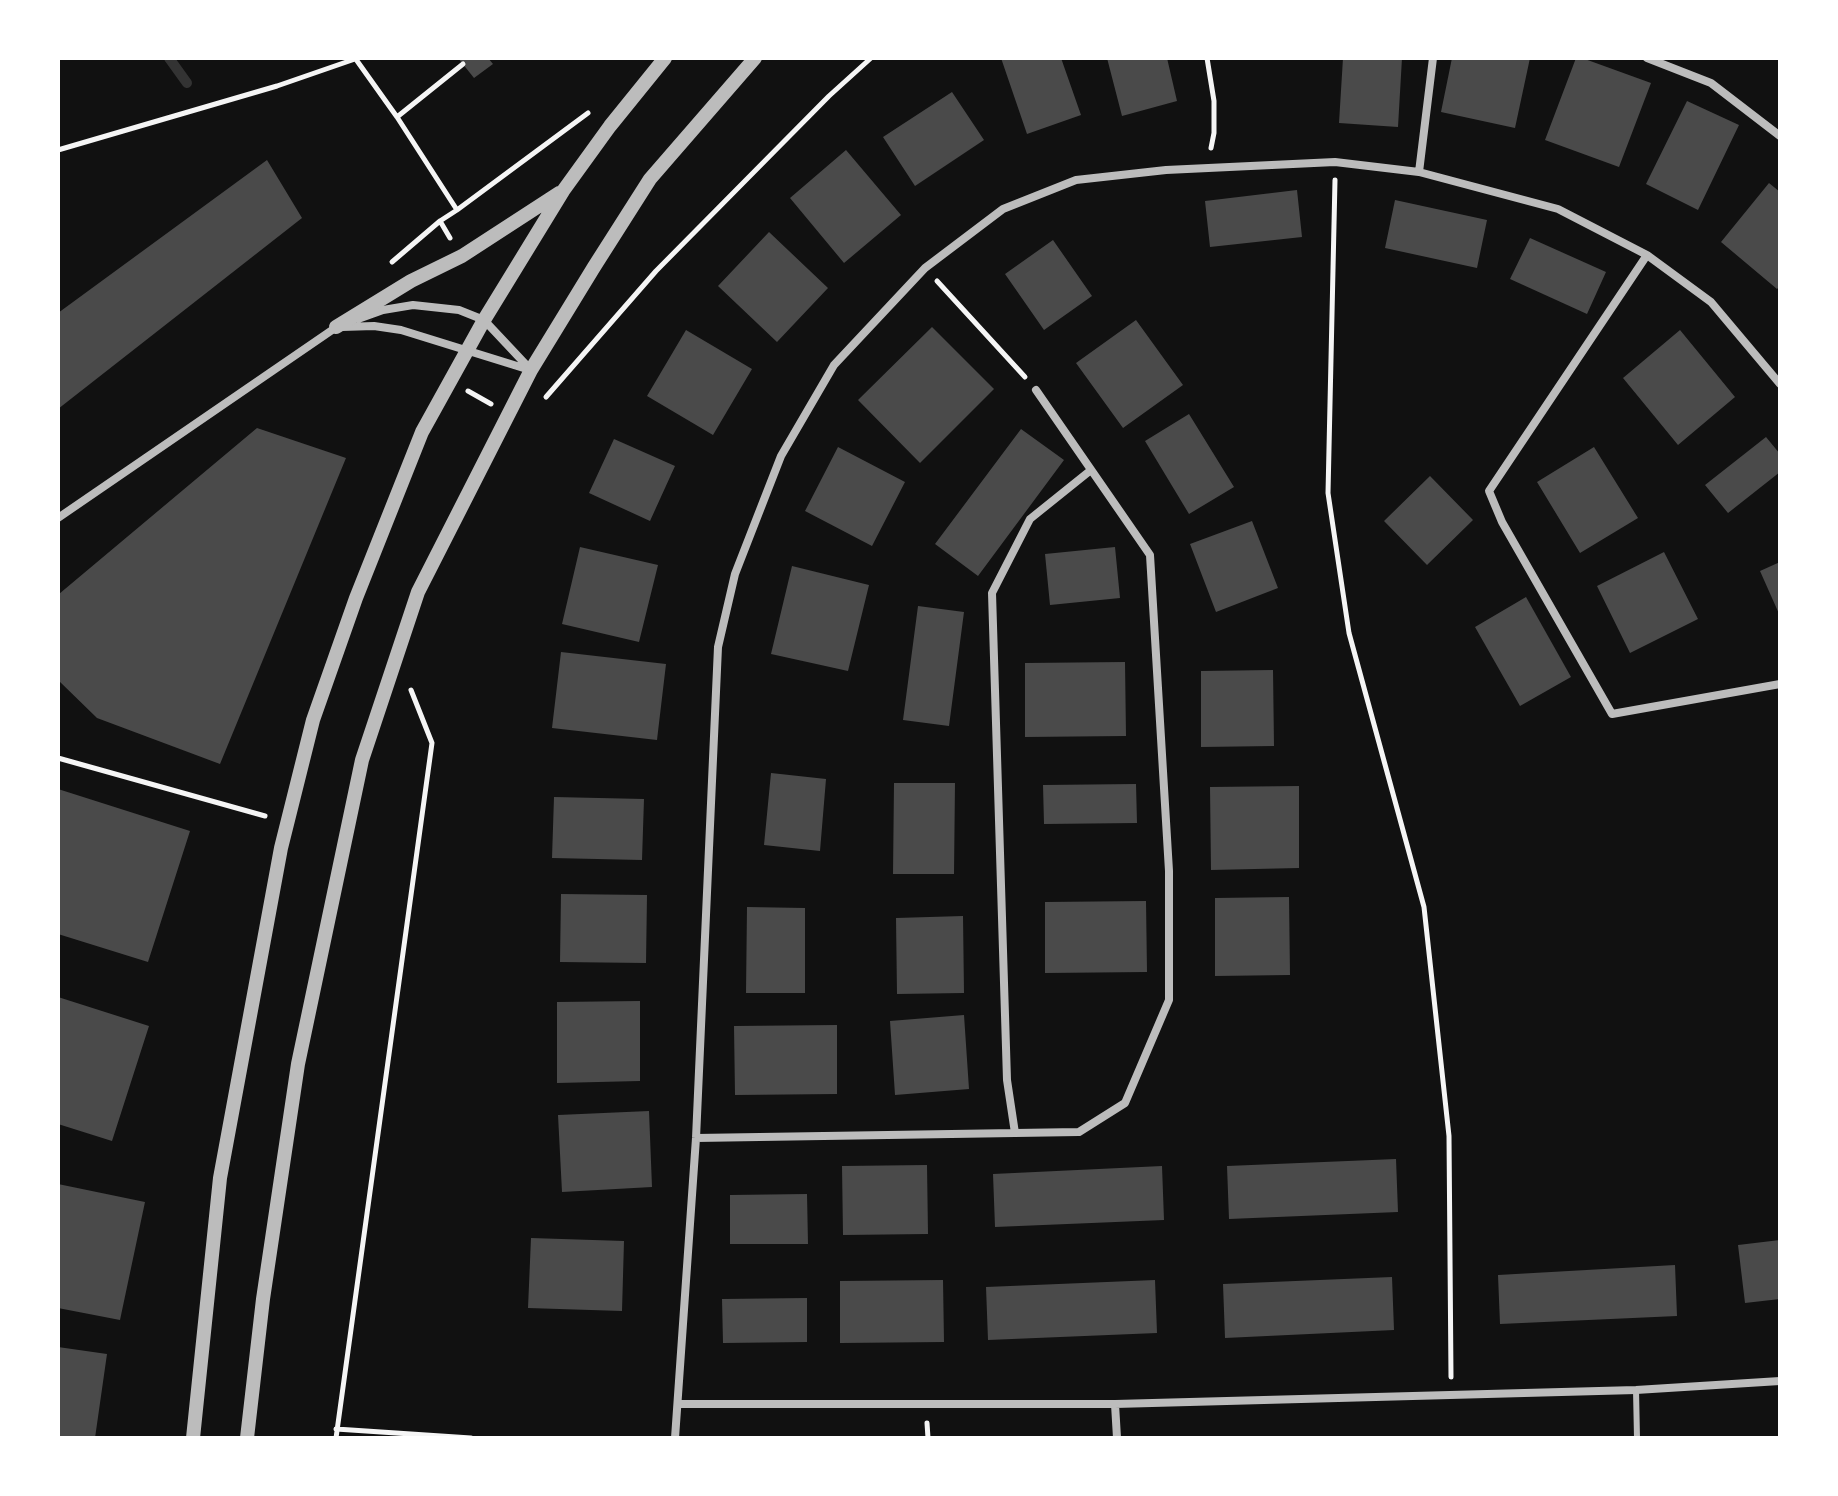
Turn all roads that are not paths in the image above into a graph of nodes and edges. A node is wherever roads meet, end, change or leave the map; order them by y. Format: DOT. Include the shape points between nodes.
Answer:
graph roads {
  1 [pos="665,58"];
  2 [pos="755,58"];
  3 [pos="1433,58"];
  4 [pos="1647,58"];
  5 [pos="1780,136"];
  6 [pos="1419,172"];
  7 [pos="563,191"];
  8 [pos="1647,255"];
  9 [pos="484,320"];
  10 [pos="336,327"];
  11 [pos="466,352"];
  12 [pos="531,370"];
  13 [pos="1780,384"];
  14 [pos="1036,390"];
  15 [pos="1091,470"];
  16 [pos="58,518"];
  17 [pos="1780,684"];
  18 [pos="1015,1133"];
  19 [pos="696,1138"];
  20 [pos="1780,1381"];
  21 [pos="1636,1390"];
  22 [pos="680,1404"];
  23 [pos="1115,1404"];
  24 [pos="193,1438"];
  25 [pos="247,1438"];
  26 [pos="675,1438"];
  27 [pos="1117,1438"];
  28 [pos="1637,1438"];
  1 -- 7 [label="street"];
  2 -- 12 [label="street" via="650,179"];
  3 -- 6 [label="street"];
  4 -- 5 [label="street" via="1711,83"];
  6 -- 8 [label="street" via="1558,209"];
  6 -- 19 [label="street" via="1335,162 1076,180 1003,209 925,268 834,365 781,456 735,574 718,647"];
  7 -- 9 [label="street"];
  7 -- 10 [label="street"];
  8 -- 13 [label="street" via="1711,302"];
  8 -- 17 [label="street" via="1489,491 1612,714"];
  9 -- 10 [label="street" via="459,310 413,305"];
  9 -- 11 [label="street"];
  9 -- 12 [label="street"];
  10 -- 11 [label="street" via="401,330"];
  10 -- 16 [label="street"];
  11 -- 12 [label="street"];
  11 -- 24 [label="street" via="422,432 356,598 313,720 287,822 220,1178"];
  12 -- 25 [label="street" via="418,592 362,760 298,1064"];
  14 -- 15 [label="street"];
  15 -- 18 [label="street" via="1030,519 992,593 1007,1080"];
  15 -- 18 [label="street" via="1150,555 1169,871 1169,1000 1125,1103 1079,1132"];
  18 -- 19 [label="street"];
  19 -- 22 [label="street"];
  20 -- 21 [label="street"];
  21 -- 23 [label="street"];
  21 -- 28 [label="lane"];
  22 -- 23 [label="street"];
  22 -- 26 [label="street"];
  23 -- 27 [label="street"];
}
